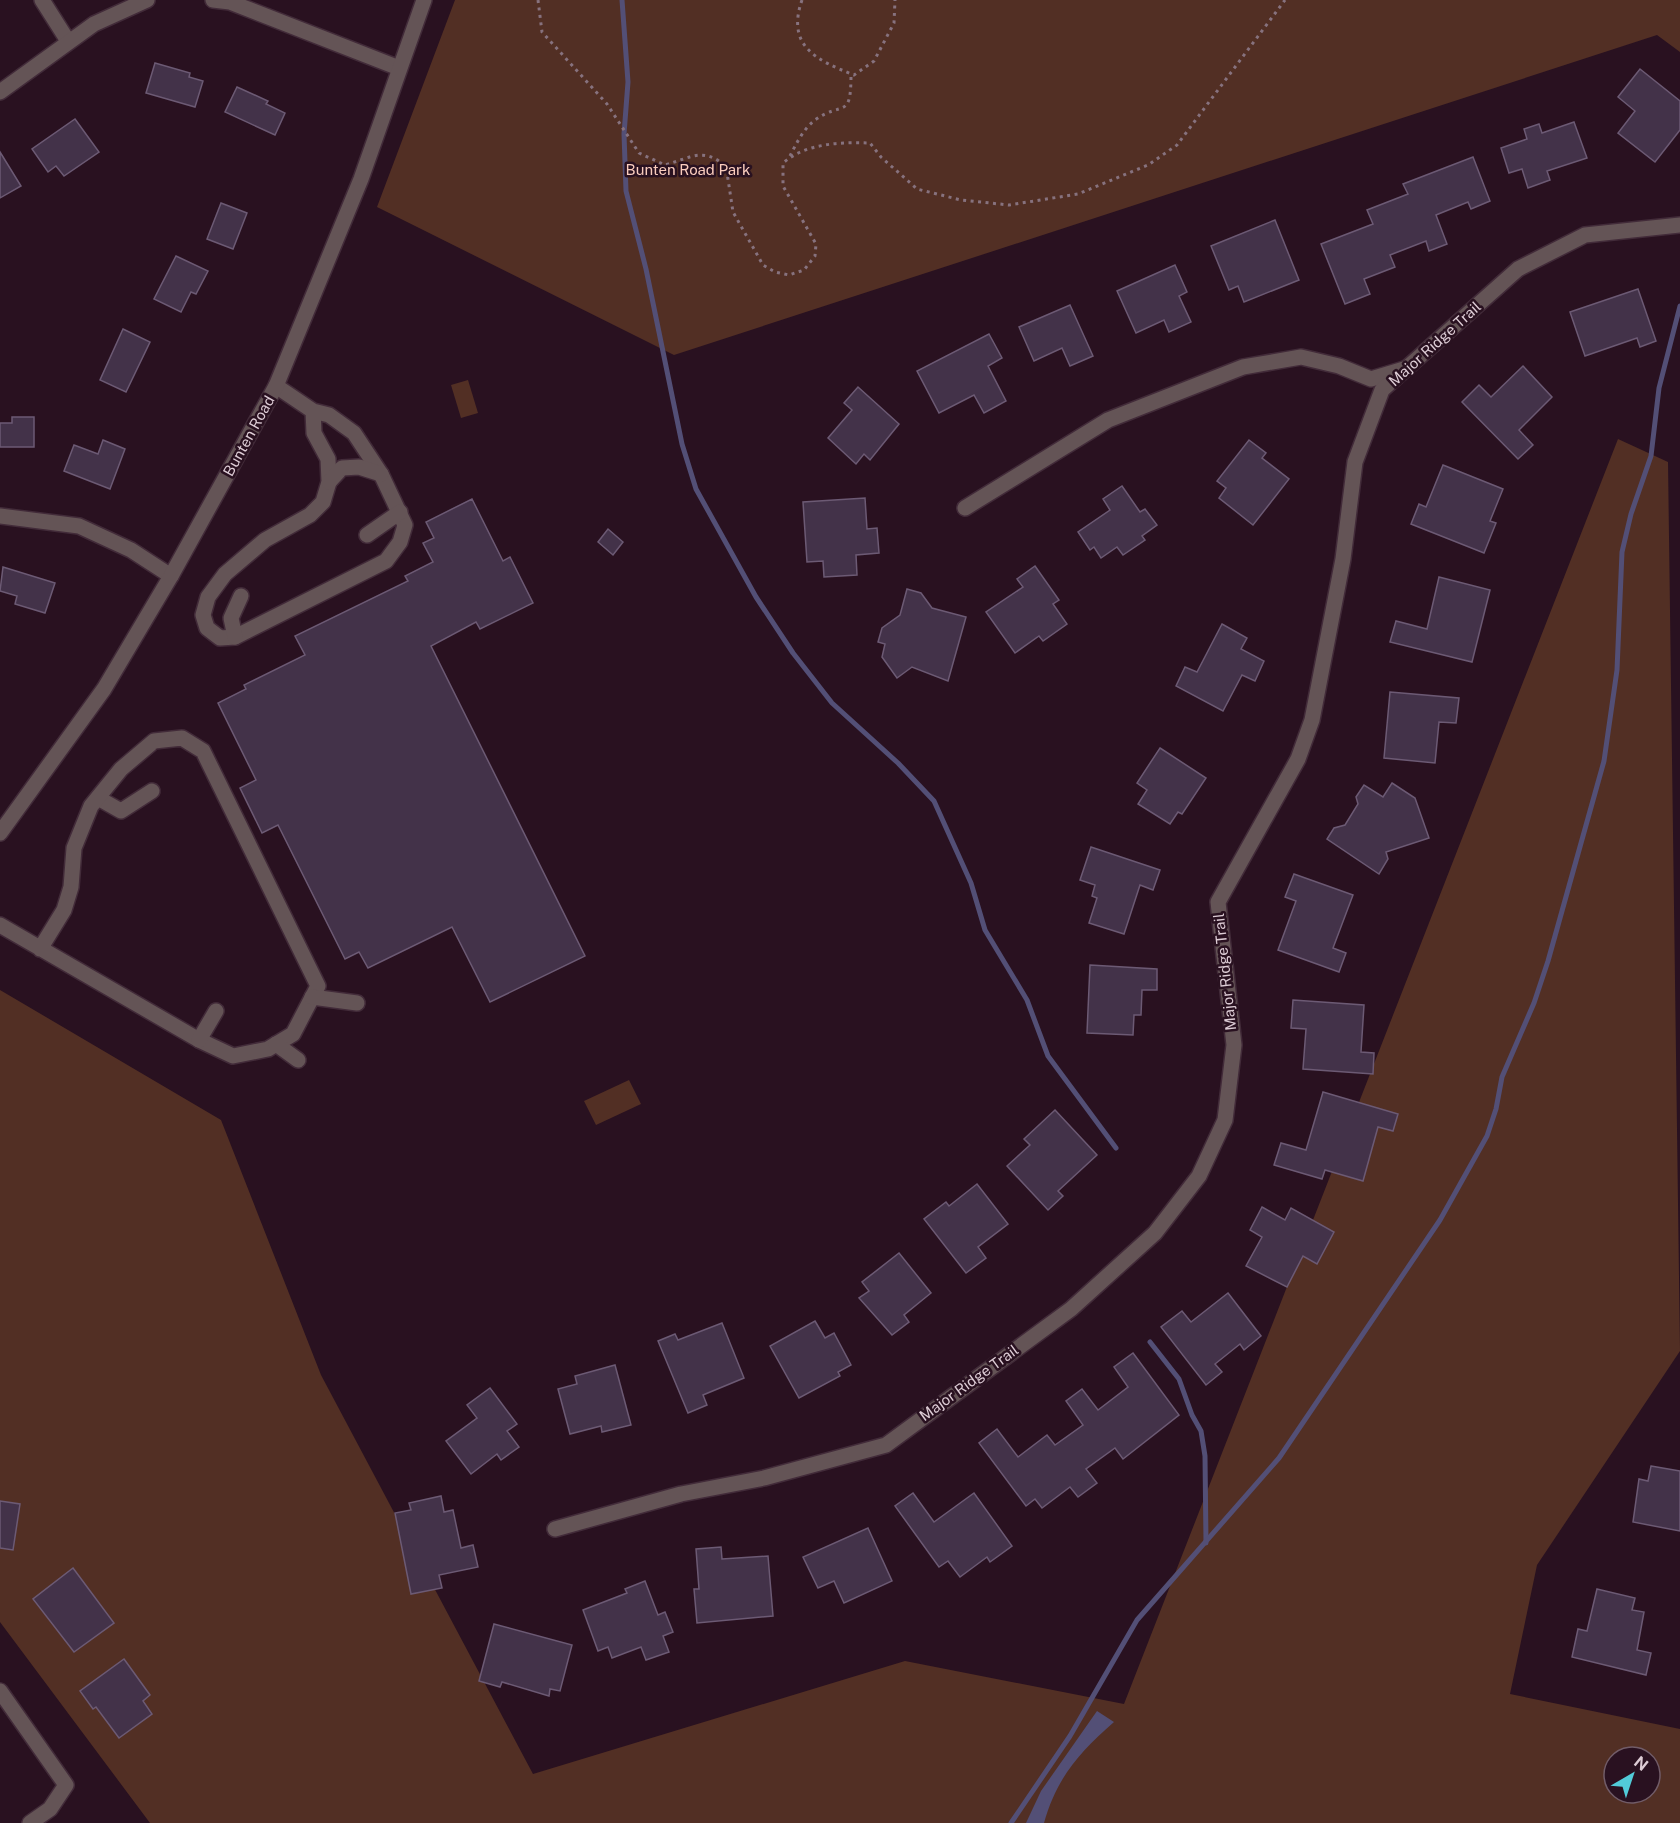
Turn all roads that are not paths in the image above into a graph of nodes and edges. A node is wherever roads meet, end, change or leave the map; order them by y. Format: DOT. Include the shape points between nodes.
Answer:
graph roads {
  1 [pos="42,0"];
  2 [pos="147,0"];
  3 [pos="213,0"];
  4 [pos="424,0"];
  5 [pos="68,41"];
  6 [pos="399,69"];
  7 [pos="0,92"];
  8 [pos="1680,225"];
  9 [pos="1412,366"];
  10 [pos="276,386"];
  11 [pos="313,411"];
  12 [pos="381,474"];
  13 [pos="329,482"];
  14 [pos="965,508"];
  15 [pos="400,512"];
  16 [pos="0,516"];
  17 [pos="367,535"];
  18 [pos="171,576"];
  19 [pos="241,596"];
  20 [pos="235,637"];
  21 [pos="152,791"];
  22 [pos="98,798"];
  23 [pos="0,834"];
  24 [pos="0,925"];
  25 [pos="40,949"];
  26 [pos="312,996"];
  27 [pos="357,1003"];
  28 [pos="216,1011"];
  29 [pos="199,1040"];
  30 [pos="276,1044"];
  31 [pos="298,1060"];
  32 [pos="555,1528"];
  33 [pos="0,1691"];
  34 [pos="30,1823"];
  1 -- 5 [label="street"];
  2 -- 5 [label="street" via="94,24"];
  3 -- 6 [label="street" via="230,2"];
  4 -- 6 [label="street, Bunten Road"];
  5 -- 7 [label="street"];
  6 -- 10 [label="street, Bunten Road" via="356,190"];
  8 -- 9 [label="street, Major Ridge Trail" via="1585,235 1518,269"];
  9 -- 14 [label="street" via="1371,379 1301,357 1243,367 1108,420"];
  9 -- 32 [label="street, Major Ridge Trail" via="1382,390 1355,462 1343,558 1312,720 1298,759 1218,902 1234,1045 1225,1120 1199,1176 1155,1233 1119,1268 1071,1309 886,1445"];
  10 -- 11 [label="street"];
  10 -- 18 [label="street, Bunten Road"];
  11 -- 12 [label="street" via="329,415 354,433"];
  11 -- 13 [label="street" via="314,434 328,459"];
  12 -- 13 [label="street" via="359,467 342,468"];
  12 -- 15 [label="street"];
  13 -- 20 [label="street" via="323,502 310,516 258,545 225,574 208,597 203,615 207,628 220,638"];
  15 -- 17 [label="street"];
  15 -- 20 [label="street" via="405,525 400,542 386,561"];
  16 -- 18 [label="street" via="79,526 131,550"];
  18 -- 23 [label="street, Bunten Road" via="104,688"];
  19 -- 20 [label="street" via="231,618"];
  21 -- 22 [label="street" via="122,811"];
  22 -- 25 [label="street" via="74,848 71,887 64,910"];
  22 -- 26 [label="street" via="122,769 154,741 182,738 203,751 318,986"];
  24 -- 25 [label="street"];
  25 -- 29 [label="street"];
  26 -- 27 [label="street"];
  26 -- 30 [label="street" via="293,1034"];
  28 -- 29 [label="street"];
  29 -- 30 [label="street" via="233,1056"];
  30 -- 31 [label="street"];
  33 -- 34 [label="street" via="66,1785 50,1809"];
}
